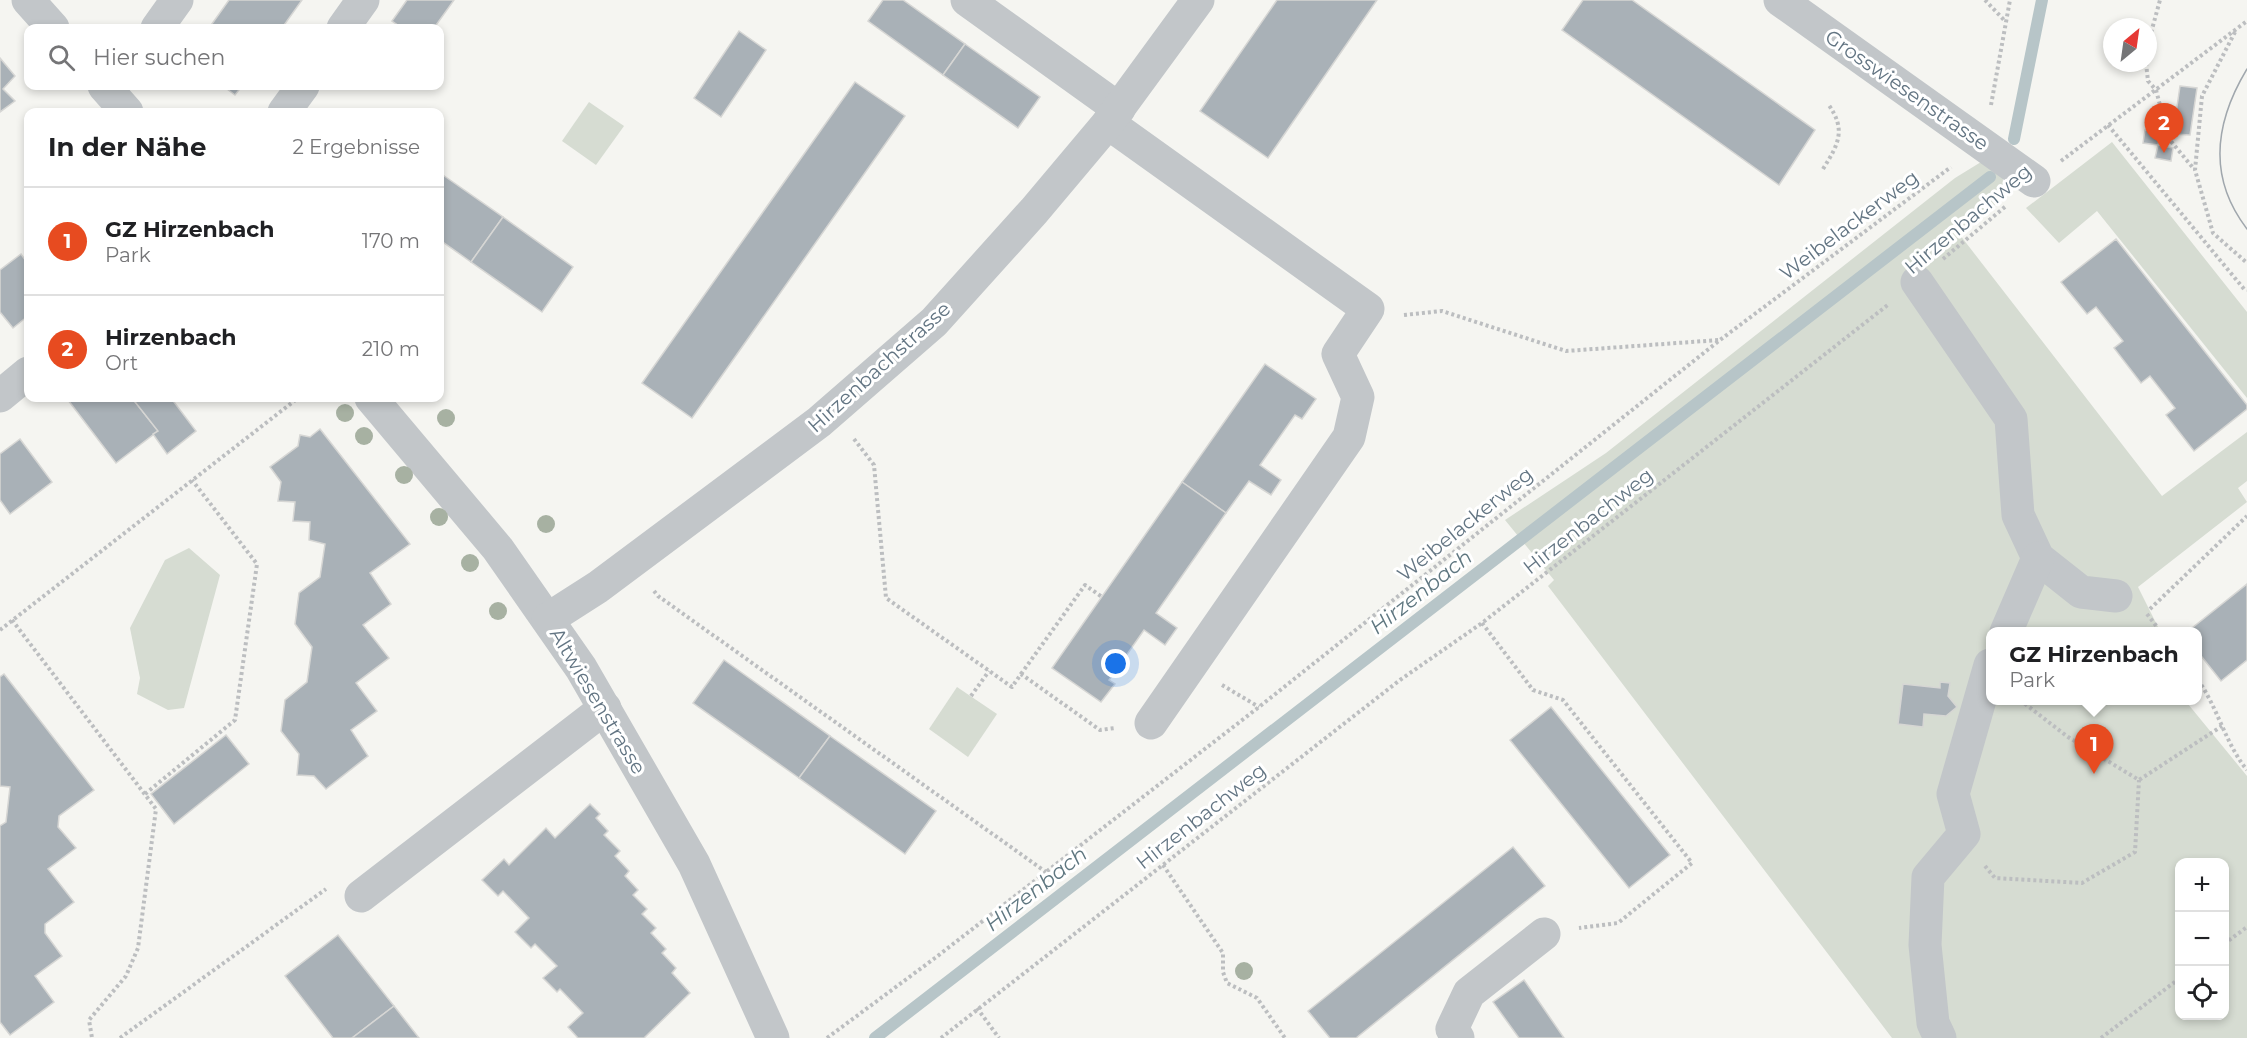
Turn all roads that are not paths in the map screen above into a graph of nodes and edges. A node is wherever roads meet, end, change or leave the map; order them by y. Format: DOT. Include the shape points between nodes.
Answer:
graph roads {
  1 [pos="28,0"];
  2 [pos="177,0"];
  3 [pos="363,0"];
  4 [pos="967,0"];
  5 [pos="1198,0"];
  6 [pos="1780,0"];
  7 [pos="49,24"];
  8 [pos="160,24"];
  9 [pos="346,24"];
  10 [pos="109,90"];
  11 [pos="300,90"];
  12 [pos="124,108"];
  13 [pos="287,108"];
  14 [pos="1113,116"];
  15 [pos="2034,181"];
  16 [pos="1917,282"];
  17 [pos="24,376"];
  18 [pos="0,396"];
  19 [pos="374,402"];
  20 [pos="2038,558"];
  21 [pos="2116,596"];
  22 [pos="548,619"];
  23 [pos="2008,627"];
  24 [pos="1986,679"];
  25 [pos="605,708"];
  26 [pos="1151,723"];
  27 [pos="361,896"];
  28 [pos="1557,932"];
  29 [pos="1455,1034"];
  30 [pos="773,1038"];
  31 [pos="1940,1038"];
  1 -- 7 [label="street"];
  2 -- 8 [label="street"];
  3 -- 9 [label="street"];
  4 -- 14 [label="street"];
  5 -- 14 [label="street, Hirzenbachstrasse"];
  6 -- 15 [label="street, Grosswiesenstrasse"];
  10 -- 12 [label="street"];
  11 -- 13 [label="street"];
  14 -- 22 [label="street, Hirzenbachstrasse" via="1034,212 934,322 819,422 598,587"];
  14 -- 26 [label="street" via="1368,309 1338,354 1358,397 1349,437"];
  16 -- 20 [label="street" via="2011,419 2018,515"];
  17 -- 18 [label="street"];
  19 -- 22 [label="street, Altwiesenstrasse" via="487,535"];
  20 -- 21 [label="street" via="2081,592"];
  20 -- 23 [label="street"];
  22 -- 25 [label="street, Altwiesenstrasse"];
  24 -- 31 [label="street" via="1953,794 1964,834 1929,877 1925,945 1933,1023"];
  25 -- 27 [label="street"];
  25 -- 30 [label="street, Altwiesenstrasse" via="694,864"];
  28 -- 29 [label="street" via="1469,993"];
}
